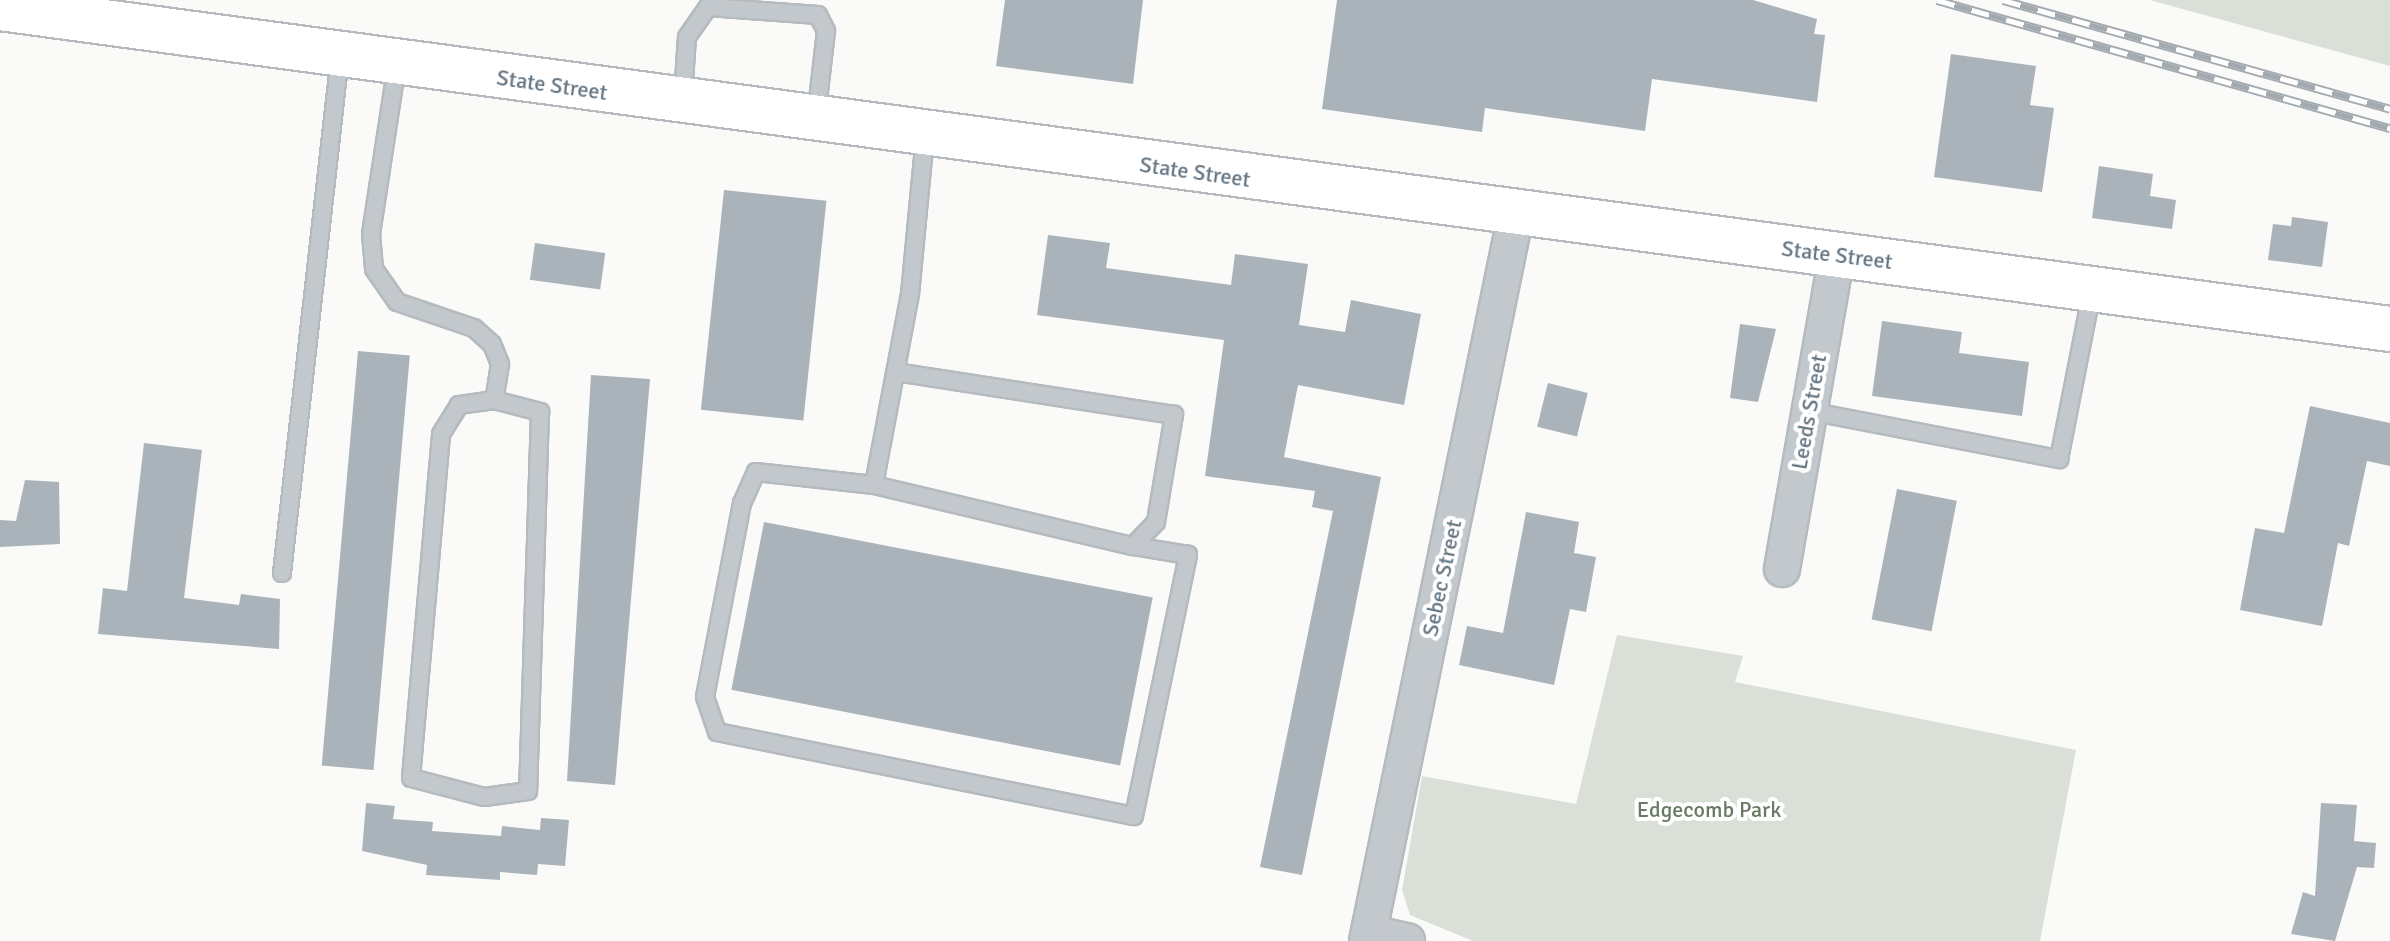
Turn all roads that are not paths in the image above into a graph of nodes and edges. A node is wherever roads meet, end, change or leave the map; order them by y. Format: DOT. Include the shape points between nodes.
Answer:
graph roads {
  1 [pos="0,8"];
  2 [pos="62,9"];
  3 [pos="340,56"];
  4 [pos="397,64"];
  5 [pos="682,103"];
  6 [pos="815,123"];
  7 [pos="925,136"];
  8 [pos="1516,214"];
  9 [pos="1837,255"];
  10 [pos="2092,289"];
  11 [pos="2390,329"];
  12 [pos="896,372"];
  13 [pos="494,400"];
  14 [pos="1809,411"];
  15 [pos="874,485"];
  16 [pos="1133,546"];
  17 [pos="1782,569"];
  18 [pos="282,573"];
  19 [pos="1368,937"];
  20 [pos="1407,941"];
  1 -- 2 [label="main road, State Street"];
  2 -- 3 [label="main road, State Street"];
  3 -- 4 [label="main road, State Street"];
  3 -- 18 [label="lane"];
  4 -- 5 [label="main road, State Street"];
  4 -- 13 [label="lane" via="371,234 374,269 397,302 474,328 492,344 500,364"];
  5 -- 6 [label="main road, State Street"];
  5 -- 6 [label="lane" via="687,37 708,7 818,15 826,31"];
  6 -- 7 [label="main road, State Street"];
  7 -- 8 [label="main road, State Street"];
  7 -- 12 [label="lane"];
  8 -- 9 [label="main road, State Street"];
  8 -- 19 [label="street, Sebec Street"];
  9 -- 10 [label="main road, State Street"];
  9 -- 14 [label="street, Leeds Street"];
  10 -- 11 [label="main road, State Street"];
  10 -- 14 [label="lane" via="2059,459"];
  12 -- 15 [label="lane"];
  12 -- 16 [label="lane" via="1174,415 1156,522"];
  13 -- 13 [label="lane" via="540,412 528,791 484,797 411,778 441,434 459,405"];
  14 -- 17 [label="street, Leeds Street"];
  15 -- 16 [label="lane"];
  15 -- 16 [label="lane" via="756,472 742,503 705,697 717,732 1134,816 1188,555"];
  19 -- 20 [label="street"];
}
